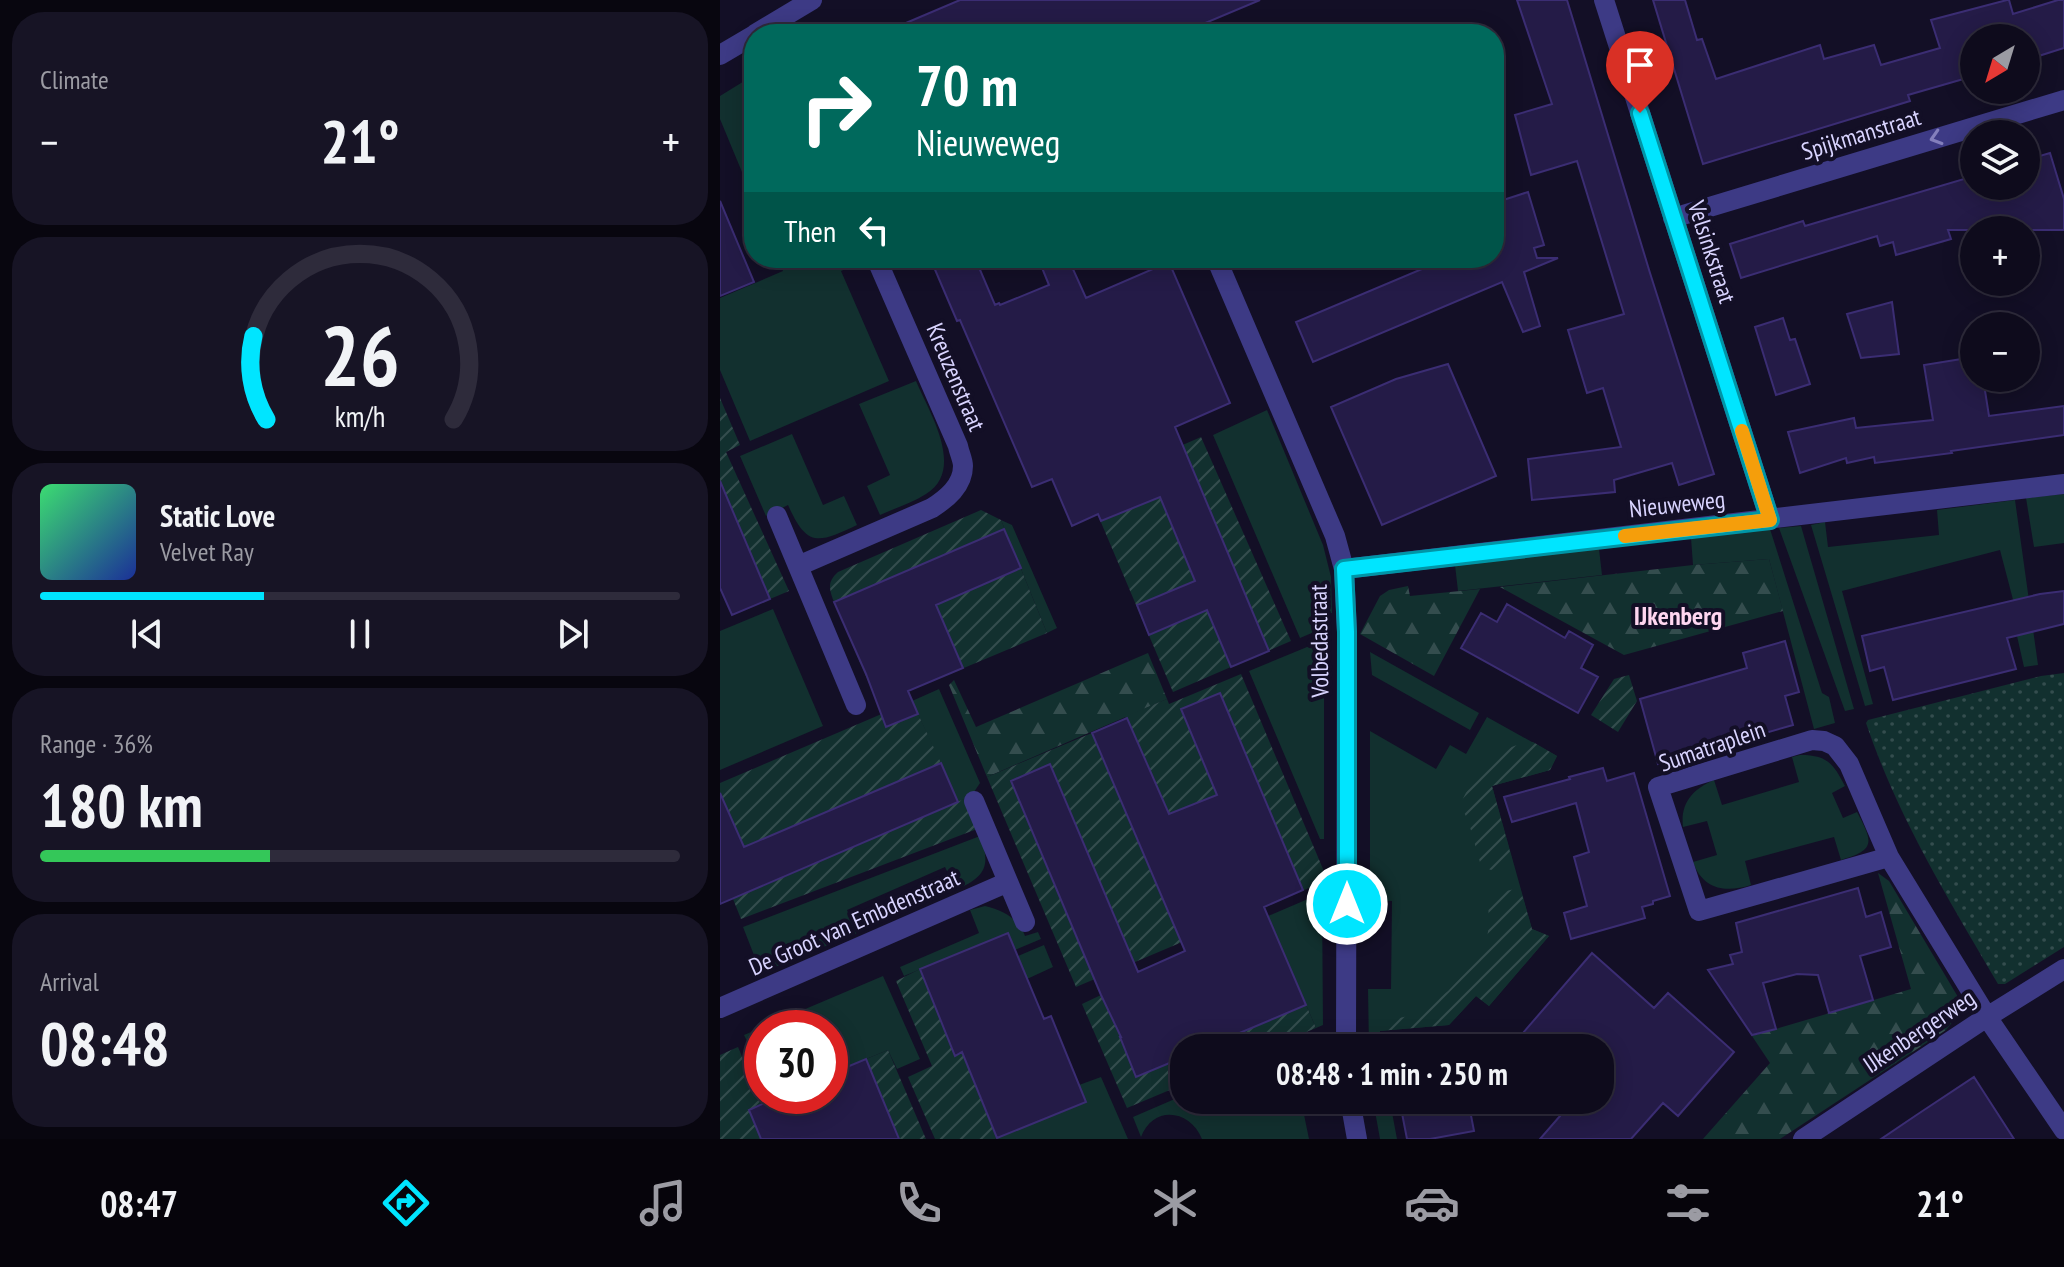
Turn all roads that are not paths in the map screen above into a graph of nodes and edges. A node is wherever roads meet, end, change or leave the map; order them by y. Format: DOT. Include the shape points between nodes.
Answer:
graph roads {
  1 [pos="812,0"];
  2 [pos="1604,0"];
  3 [pos="777,24"];
  4 [pos="744,43"];
  5 [pos="720,55"];
  6 [pos="2064,100"];
  7 [pos="1673,218"];
  8 [pos="880,268"];
  9 [pos="1220,268"];
  10 [pos="2064,484"];
  11 [pos="777,516"];
  12 [pos="1770,520"];
  13 [pos="798,566"];
  14 [pos="1344,569"];
  15 [pos="856,705"];
  16 [pos="974,801"];
  17 [pos="1889,857"];
  18 [pos="1008,882"];
  19 [pos="1025,922"];
  20 [pos="2064,969"];
  21 [pos="720,1008"];
  22 [pos="1987,1017"];
  23 [pos="1346,1034"];
  24 [pos="1353,1114"];
  25 [pos="2064,1130"];
  26 [pos="1357,1139"];
  27 [pos="1803,1139"];
  1 -- 3 [label="street"];
  2 -- 7 [label="street, Velsinkstraat"];
  4 -- 5 [label="street"];
  6 -- 7 [label="street, Spijkmanstraat, one-way"];
  7 -- 12 [label="street, Velsinkstraat"];
  8 -- 13 [label="street, Kreuzenstraat" via="963,467 948,498 932,508"];
  9 -- 14 [label="street, Volbedastraat" via="1335,536"];
  10 -- 12 [label="street, Nieuweweg"];
  11 -- 13 [label="street"];
  12 -- 14 [label="street, Nieuweweg"];
  13 -- 15 [label="street"];
  14 -- 23 [label="street, Volbedastraat"];
  16 -- 18 [label="street"];
  17 -- 17 [label="street, Sumatraplein" via="1849,764 1824,741 1812,740 1658,787 1699,911"];
  17 -- 22 [label="street, Sumatraplein"];
  18 -- 19 [label="street"];
  18 -- 21 [label="street, De Groot van Embdenstraat"];
  20 -- 22 [label="street, IJkenbergerweg"];
  22 -- 25 [label="street, Sumatraplein"];
  22 -- 27 [label="street, IJkenbergerweg"];
  24 -- 26 [label="street"];
}
